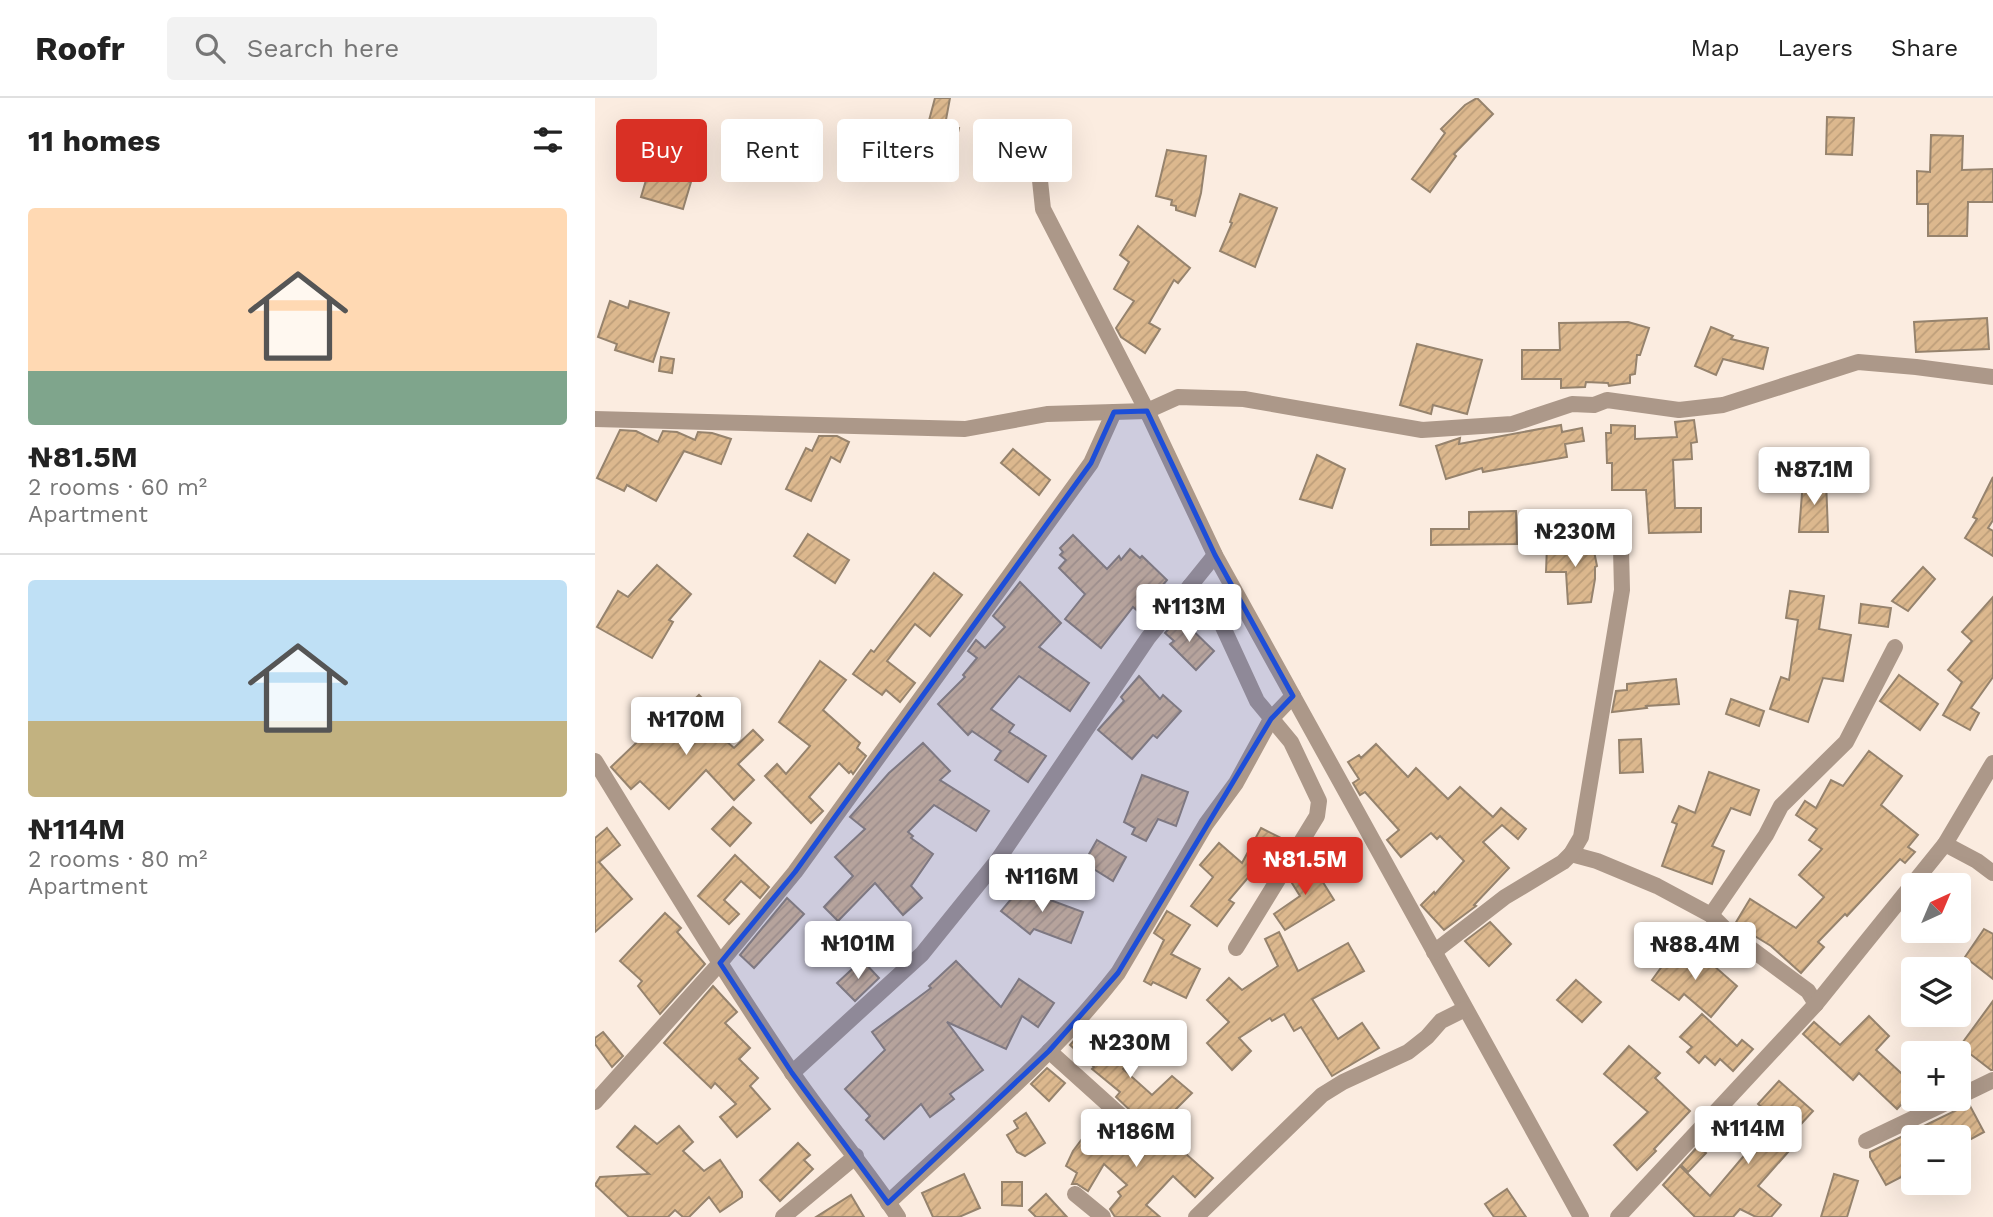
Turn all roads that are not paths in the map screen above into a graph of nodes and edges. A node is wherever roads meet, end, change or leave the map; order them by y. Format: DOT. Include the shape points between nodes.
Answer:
graph roads {
  1 [pos="1040,182"];
  2 [pos="1993,376"];
  3 [pos="1147,411"];
  4 [pos="1114,412"];
  5 [pos="595,419"];
  6 [pos="1621,549"];
  7 [pos="1215,555"];
  8 [pos="1190,586"];
  9 [pos="1895,647"];
  10 [pos="1293,696"];
  11 [pos="1271,719"];
  12 [pos="1993,763"];
  13 [pos="597,771"];
  14 [pos="1945,844"];
  15 [pos="1571,854"];
  16 [pos="1993,873"];
  17 [pos="1711,915"];
  18 [pos="1235,948"];
  19 [pos="1434,952"];
  20 [pos="720,962"];
  21 [pos="1816,1004"];
  22 [pos="1465,1009"];
  23 [pos="1049,1051"];
  24 [pos="792,1073"];
  25 [pos="1993,1080"];
  26 [pos="1971,1091"];
  27 [pos="595,1102"];
  28 [pos="1929,1111"];
  29 [pos="1140,1133"];
  30 [pos="1866,1141"];
  31 [pos="856,1156"];
  32 [pos="1075,1194"];
  33 [pos="888,1203"];
  34 [pos="783,1217"];
  35 [pos="898,1217"];
  36 [pos="1103,1217"];
  37 [pos="1196,1217"];
  38 [pos="1581,1217"];
  39 [pos="1618,1217"];
  1 -- 3 [label="street" via="1043,209"];
  2 -- 3 [label="street" via="1858,362 1723,405 1679,410 1607,400 1572,404 1512,424 1422,430 1244,398 1178,397"];
  3 -- 4 [label="street"];
  3 -- 7 [label="street"];
  4 -- 5 [label="street" via="1047,414 965,429"];
  4 -- 20 [label="street" via="1091,463 795,872"];
  6 -- 15 [label="street" via="1622,590 1581,836"];
  7 -- 8 [label="street"];
  7 -- 10 [label="street"];
  8 -- 11 [label="street" via="1217,614 1257,701"];
  8 -- 24 [label="street" via="1148,638 997,862 922,954"];
  9 -- 17 [label="street" via="1846,742 1781,806"];
  10 -- 11 [label="street"];
  10 -- 19 [label="street"];
  11 -- 18 [label="street" via="1291,742 1319,801 1317,816"];
  11 -- 23 [label="street" via="1118,973"];
  12 -- 14 [label="street"];
  13 -- 20 [label="street"];
  14 -- 16 [label="street"];
  14 -- 21 [label="street"];
  15 -- 17 [label="street" via="1657,886"];
  15 -- 19 [label="street"];
  17 -- 21 [label="street" via="1808,990"];
  19 -- 22 [label="street"];
  20 -- 24 [label="street"];
  20 -- 27 [label="street"];
  21 -- 39 [label="street"];
  22 -- 37 [label="street" via="1441,1021 1408,1052 1322,1095"];
  22 -- 38 [label="street"];
  23 -- 29 [label="street"];
  23 -- 33 [label="street"];
  24 -- 31 [label="street"];
  25 -- 26 [label="street"];
  28 -- 30 [label="street"];
  31 -- 33 [label="street"];
  31 -- 34 [label="street"];
  32 -- 36 [label="street"];
  33 -- 35 [label="street"];
}
